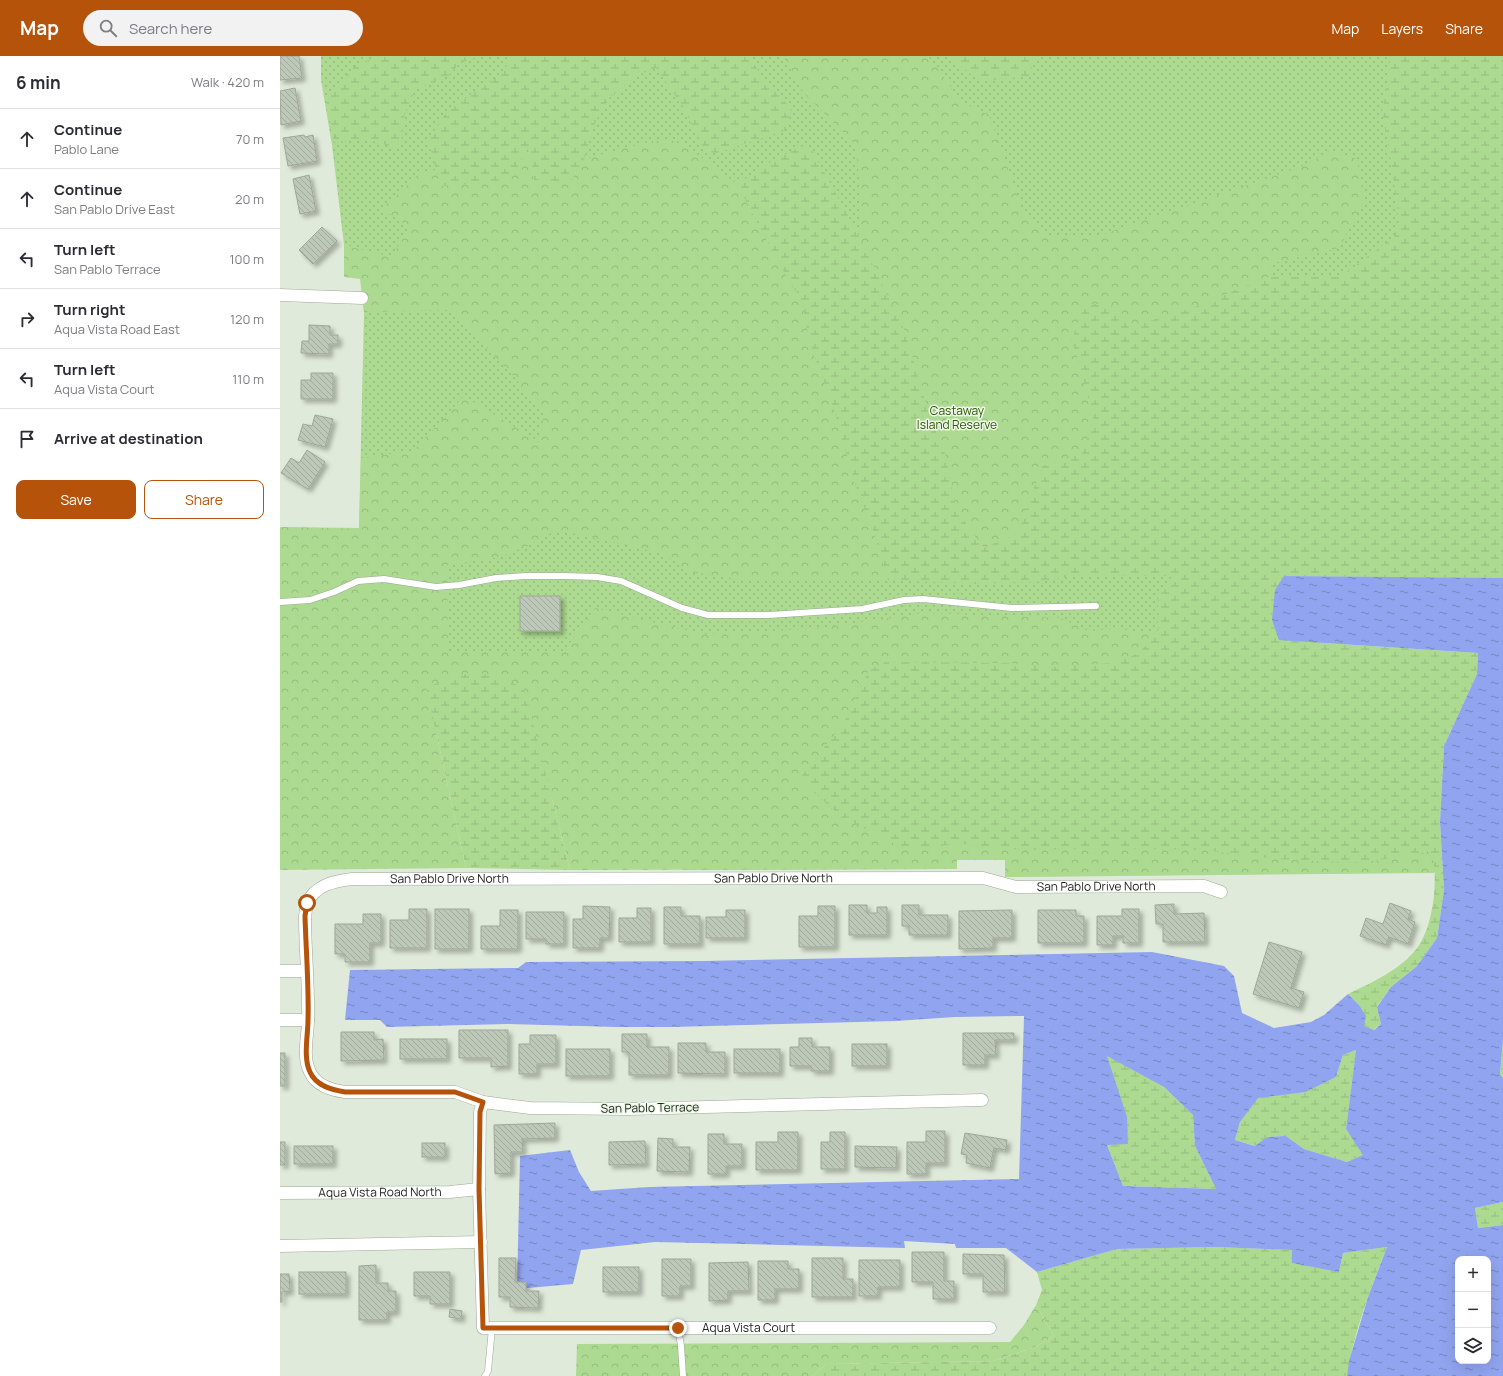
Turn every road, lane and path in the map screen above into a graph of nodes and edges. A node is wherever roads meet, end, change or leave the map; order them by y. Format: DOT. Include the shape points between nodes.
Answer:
graph roads {
  1 [pos="280,295"];
  2 [pos="362,298"];
  3 [pos="280,602"];
  4 [pos="1096,606"];
  5 [pos="1221,892"];
  6 [pos="280,971"];
  7 [pos="306,971"];
  8 [pos="280,1020"];
  9 [pos="308,1020"];
  10 [pos="982,1100"];
  11 [pos="483,1102"];
  12 [pos="479,1189"];
  13 [pos="280,1193"];
  14 [pos="481,1242"];
  15 [pos="280,1246"];
  16 [pos="488,1328"];
  17 [pos="678,1328"];
  18 [pos="990,1328"];
  19 [pos="485,1376"];
  20 [pos="683,1376"];
  1 -- 2 [label="street"];
  3 -- 4 [label="lane" via="310,600 358,581 384,579 436,587 496,578 564,576 622,581 682,608 708,615 769,615 862,609 904,600 923,599 1012,608"];
  5 -- 7 [label="street, San Pablo Drive North" via="1204,886 1016,887 983,878 339,880 325,885 314,893 307,903"];
  6 -- 7 [label="street"];
  7 -- 9 [label="street"];
  8 -- 9 [label="street"];
  9 -- 11 [label="street, San Pablo Terrace" via="307,1063 310,1072 329,1089 345,1092 455,1092"];
  10 -- 11 [label="street, San Pablo Terrace" via="629,1109 530,1108"];
  11 -- 12 [label="street" via="480,1112"];
  12 -- 13 [label="street, Aqua Vista Road North" via="450,1192"];
  12 -- 14 [label="street"];
  14 -- 15 [label="street"];
  14 -- 16 [label="street"];
  16 -- 17 [label="street, Aqua Vista Court"];
  16 -- 19 [label="lane" via="488,1372"];
  17 -- 18 [label="street, Aqua Vista Court"];
  17 -- 20 [label="lane"];
}
